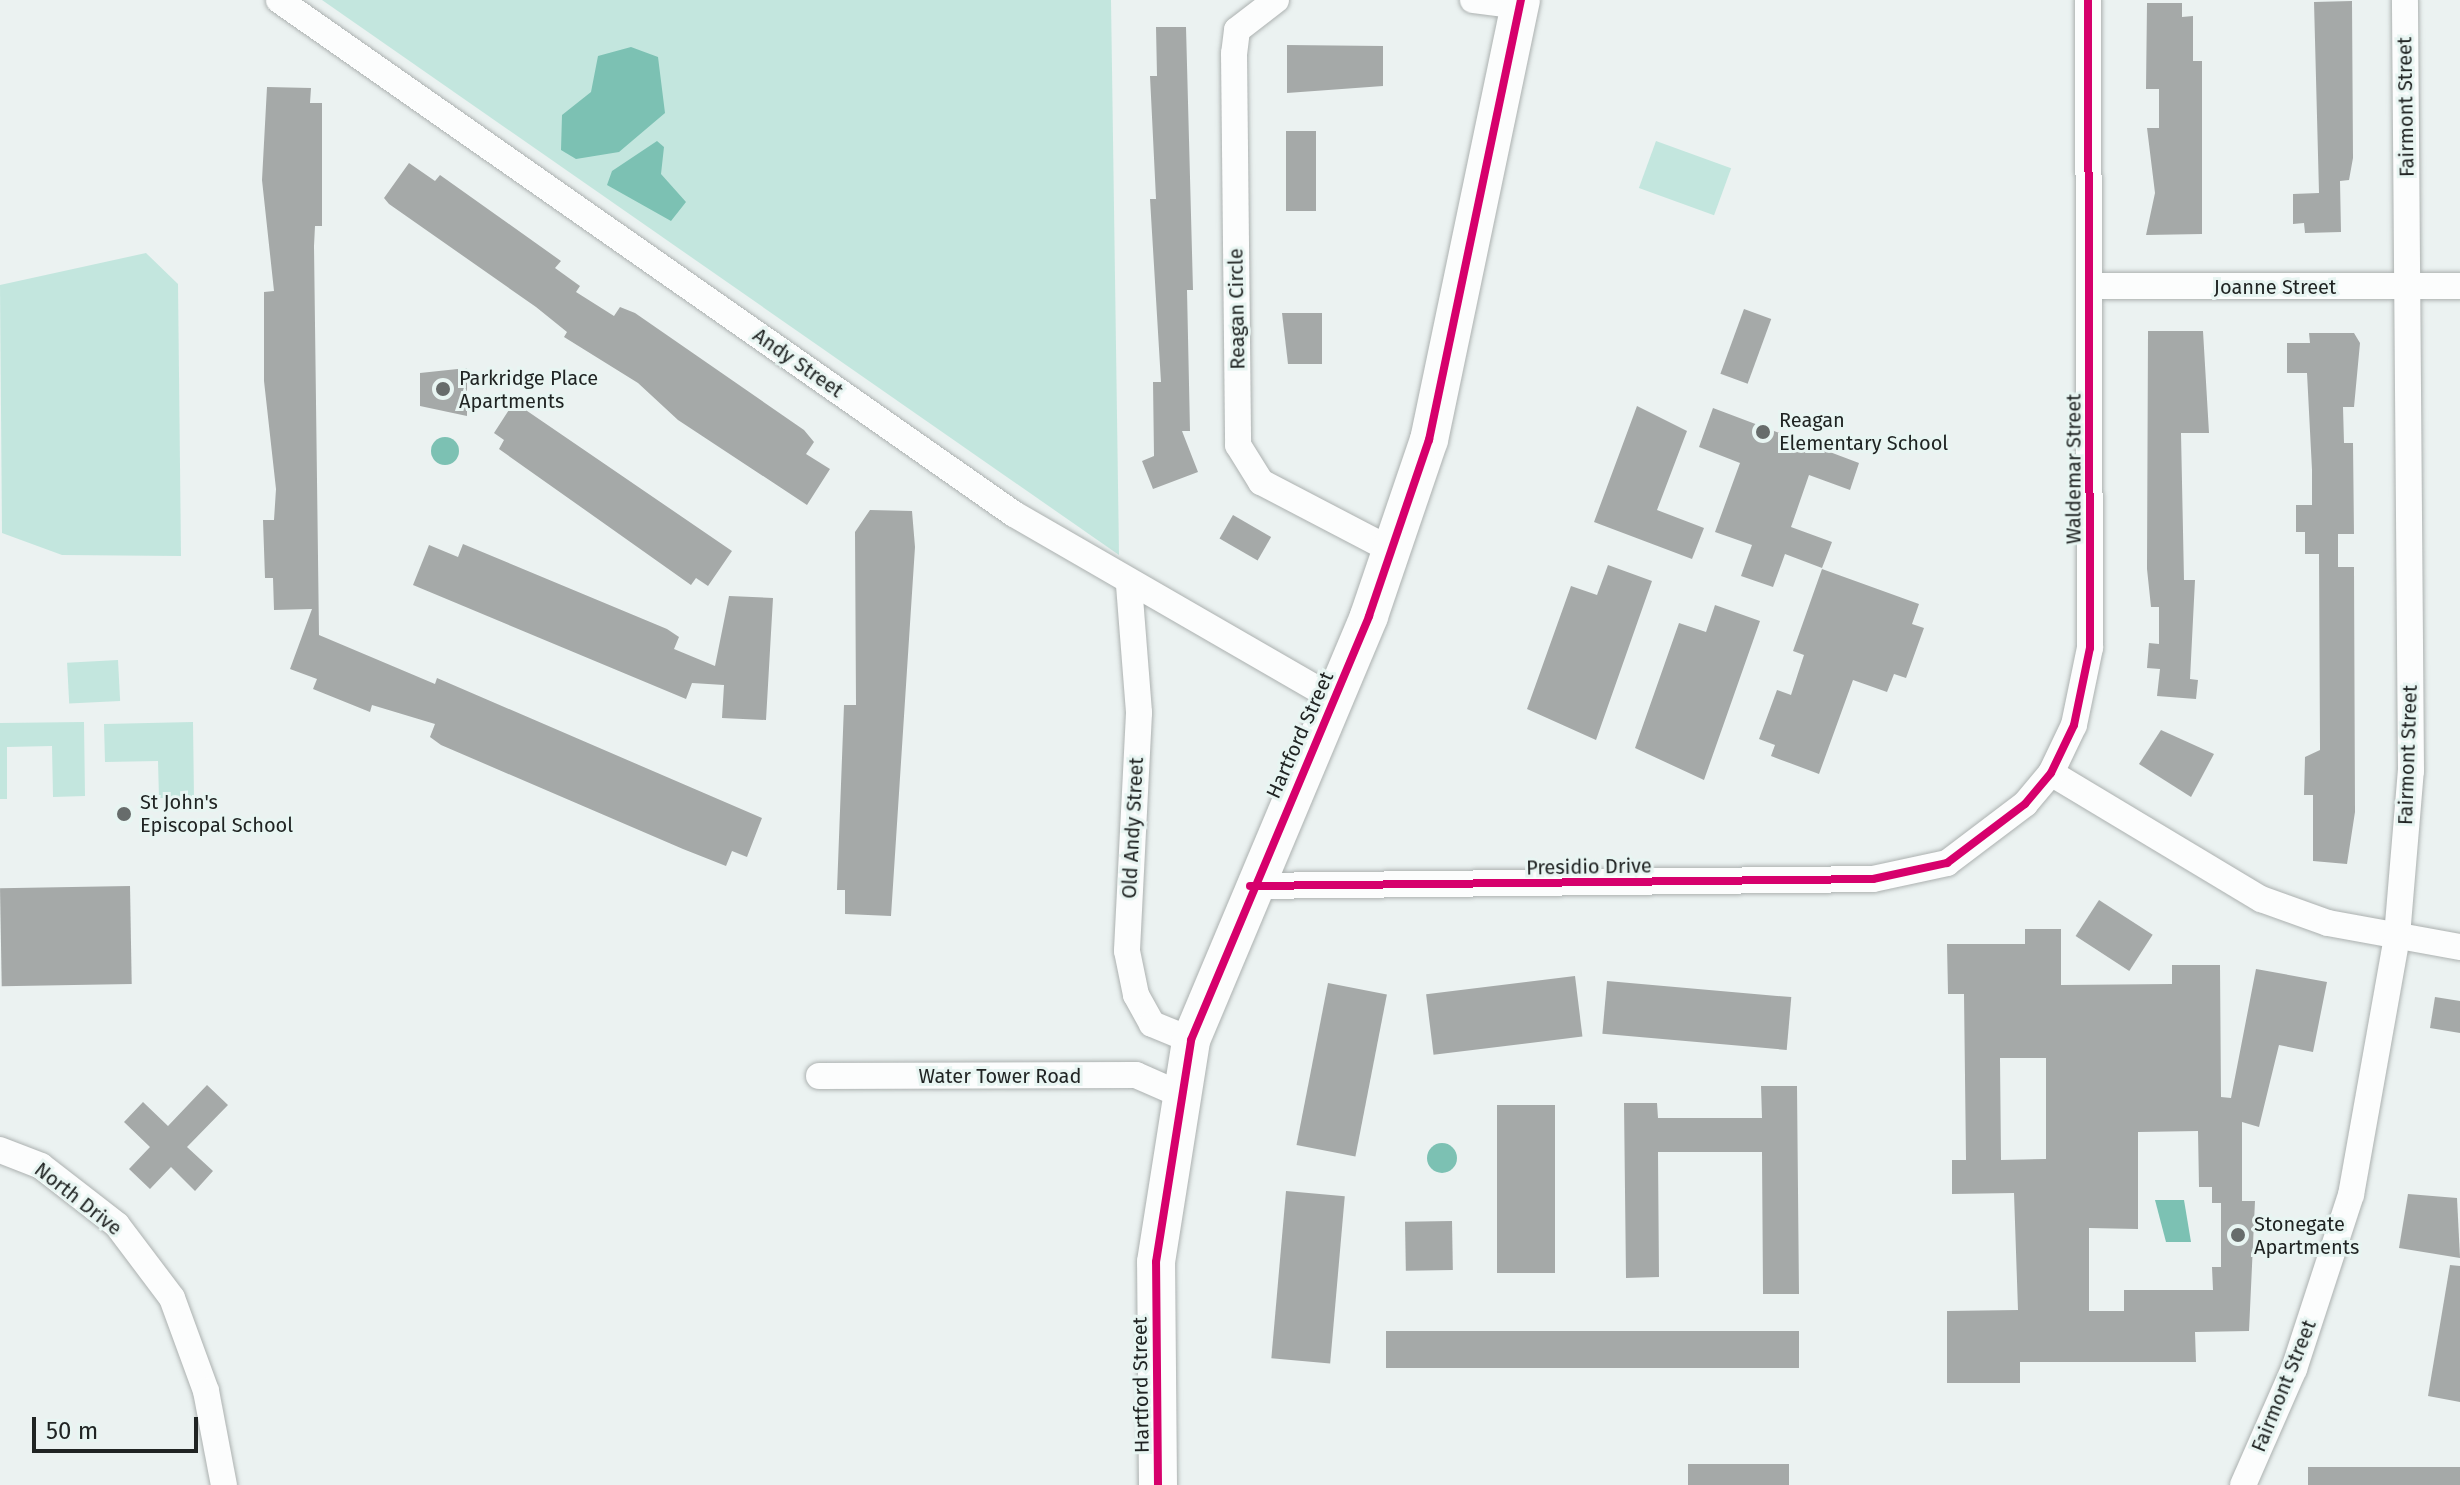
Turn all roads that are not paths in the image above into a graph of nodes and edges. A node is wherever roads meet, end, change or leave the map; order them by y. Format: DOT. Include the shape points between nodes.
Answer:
graph roads {
  1 [pos="279,0"];
  2 [pos="1276,0"];
  3 [pos="1473,0"];
  4 [pos="2088,0"];
  5 [pos="2405,0"];
  6 [pos="1520,3"];
  7 [pos="2091,286"];
  8 [pos="2408,286"];
  9 [pos="2460,286"];
  10 [pos="1393,551"];
  11 [pos="1129,585"];
  12 [pos="1335,699"];
  13 [pos="2051,773"];
  14 [pos="1927,868"];
  15 [pos="1250,886"];
  16 [pos="2397,936"];
  17 [pos="2460,947"];
  18 [pos="1191,1040"];
  19 [pos="819,1076"];
  20 [pos="1177,1093"];
  21 [pos="0,1150"];
  22 [pos="224,1485"];
  23 [pos="1158,1485"];
  24 [pos="2243,1485"];
  1 -- 11 [label="street, Andy Street" via="1014,514"];
  2 -- 10 [label="street, Reagan Circle" via="1237,30 1234,53 1238,445 1261,482"];
  3 -- 6 [label="street"];
  4 -- 7 [label="street, Waldemar Street"];
  5 -- 8 [label="street, Fairmont Street"];
  6 -- 10 [label="street, Hartford Street" via="1443,385"];
  7 -- 8 [label="street, Joanne Street"];
  7 -- 13 [label="street, Waldemar Street" via="2090,648 2074,725"];
  8 -- 9 [label="street, Joanne Street"];
  8 -- 16 [label="street, Fairmont Street" via="2411,771"];
  10 -- 12 [label="street, Hartford Street"];
  11 -- 12 [label="street, Andy Street"];
  11 -- 18 [label="street, Old Andy Street" via="1139,713 1127,951 1136,995 1152,1024"];
  12 -- 15 [label="street, Hartford Street"];
  13 -- 14 [label="street, Waldemar Street" via="2008,821 1973,848"];
  13 -- 16 [label="street" via="2261,899 2328,923"];
  14 -- 15 [label="street, Presidio Drive" via="1873,879"];
  15 -- 18 [label="street, Hartford Street"];
  16 -- 17 [label="street"];
  16 -- 24 [label="street, Fairmont Street" via="2351,1195 2294,1369"];
  18 -- 20 [label="street, Hartford Street"];
  19 -- 20 [label="street, Water Tower Road" via="1136,1075"];
  20 -- 23 [label="street, Hartford Street" via="1156,1262"];
  21 -- 22 [label="street, North Drive" via="41,1166 117,1225 172,1298 206,1391"];
}
